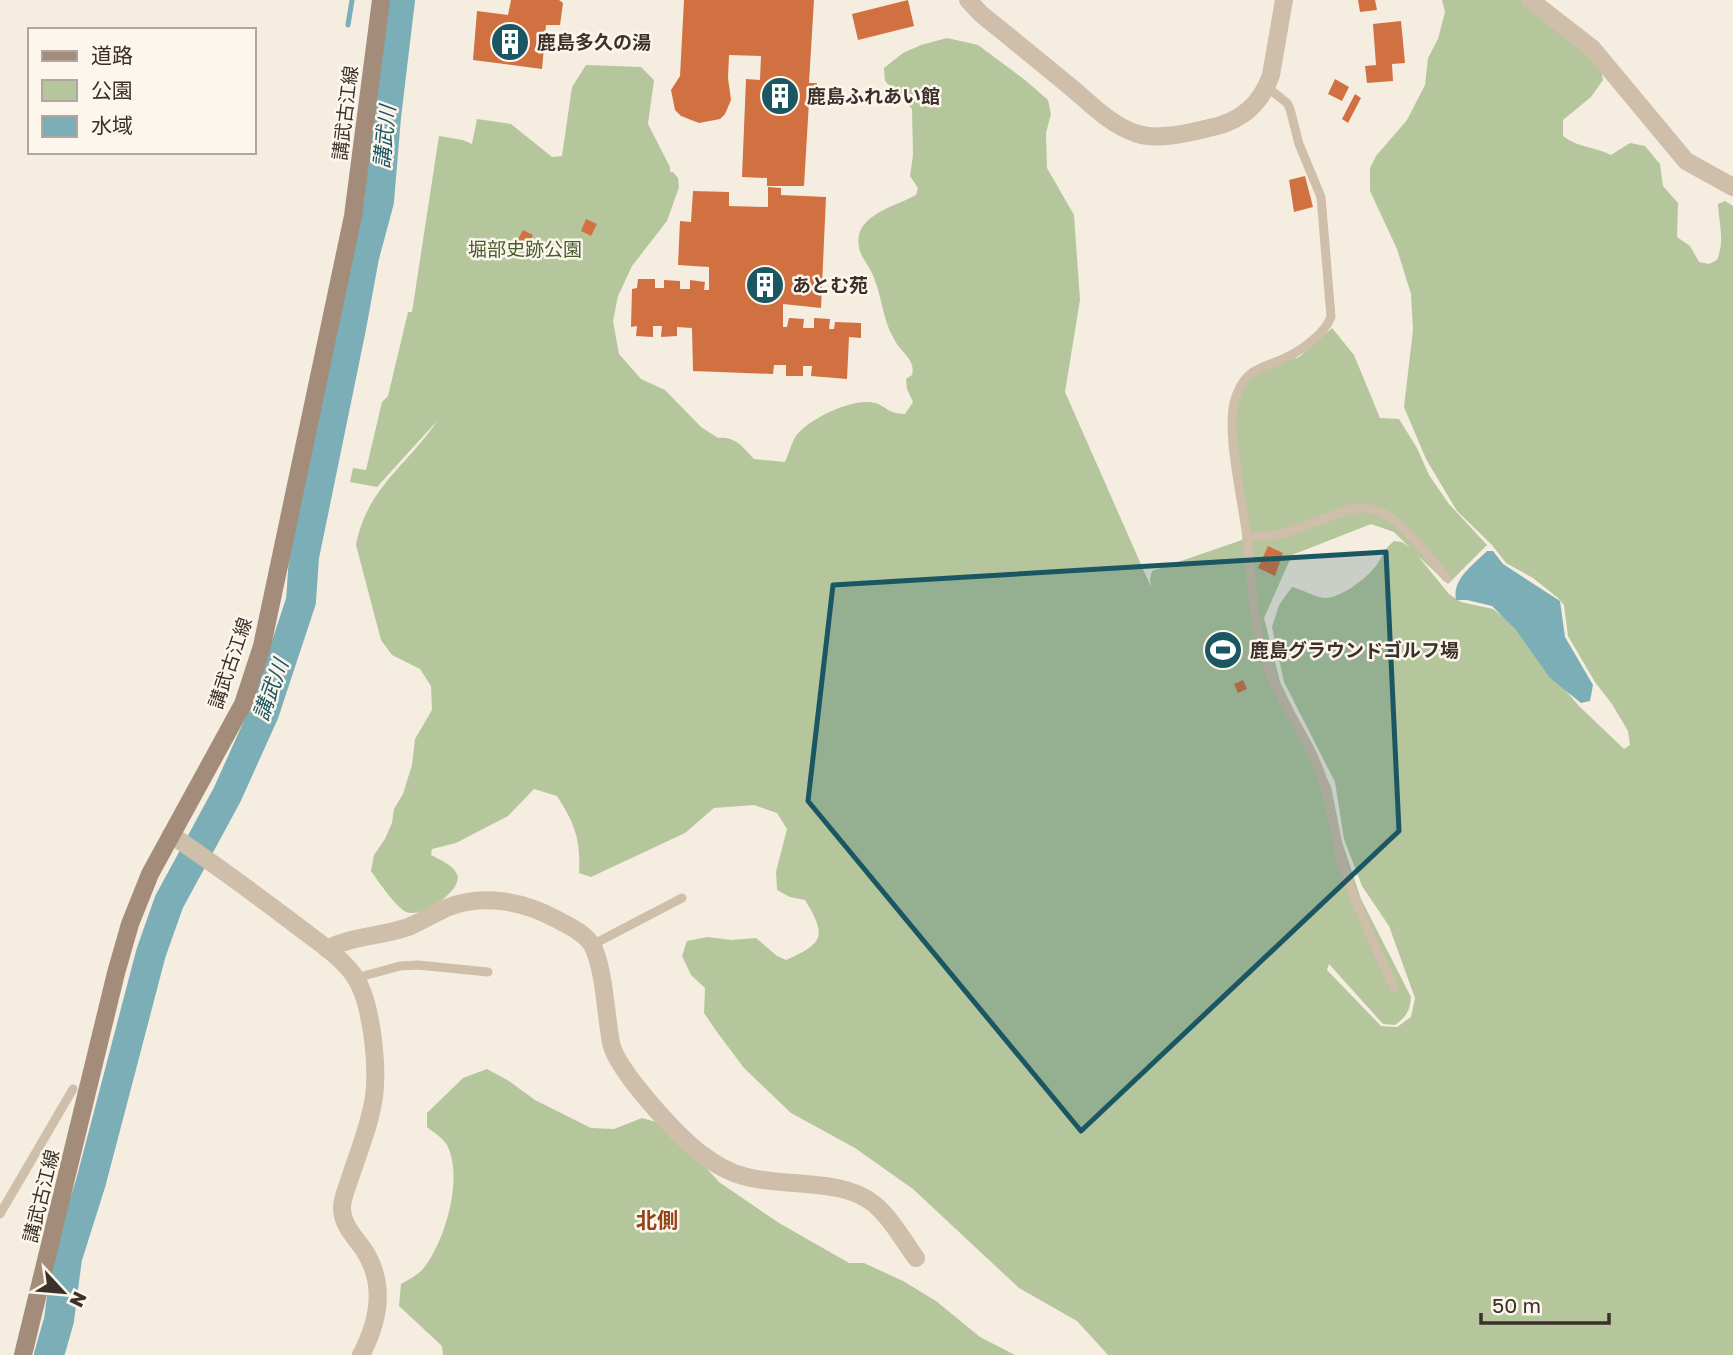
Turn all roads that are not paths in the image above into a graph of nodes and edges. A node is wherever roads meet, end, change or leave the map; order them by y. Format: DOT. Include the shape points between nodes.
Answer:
graph roads {
  1 [pos="380,0"];
  2 [pos="968,0"];
  3 [pos="1284,0"];
  4 [pos="1530,0"];
  5 [pos="1267,87"];
  6 [pos="1733,187"];
  7 [pos="1247,538"];
  8 [pos="1447,578"];
  9 [pos="177,839"];
  10 [pos="682,898"];
  11 [pos="592,944"];
  12 [pos="327,949"];
  13 [pos="488,972"];
  14 [pos="356,978"];
  15 [pos="1394,988"];
  16 [pos="73,1089"];
  17 [pos="0,1214"];
  18 [pos="916,1258"];
  19 [pos="23,1355"];
  20 [pos="361,1355"];
  1 -- 9 [label="main road, 講武古江線" via="353,216 262,646 243,704"];
  2 -- 5 [label="street" via="1103,114 1136,134 1157,136 1226,124 1240,118"];
  3 -- 5 [label="street"];
  4 -- 6 [label="street" via="1592,48 1686,161"];
  5 -- 7 [label="lane" via="1287,103 1321,197 1331,317 1290,356 1249,374 1236,395 1232,428"];
  7 -- 8 [label="lane" via="1281,534 1351,509 1376,509 1395,520"];
  7 -- 15 [label="lane" via="1254,618 1267,664 1321,774 1343,866"];
  9 -- 12 [label="street"];
  9 -- 19 [label="main road, 講武古江線" via="150,874 119,961"];
  10 -- 11 [label="lane"];
  11 -- 12 [label="street" via="533,908 478,900 408,927 344,940"];
  11 -- 18 [label="street" via="612,1047 620,1063 698,1151 723,1169 747,1177 856,1192 874,1203"];
  12 -- 14 [label="street"];
  13 -- 14 [label="lane" via="418,965"];
  14 -- 20 [label="street" via="366,1007 376,1080 372,1112 341,1206 346,1225 377,1280 378,1312"];
  16 -- 17 [label="lane"];
}
